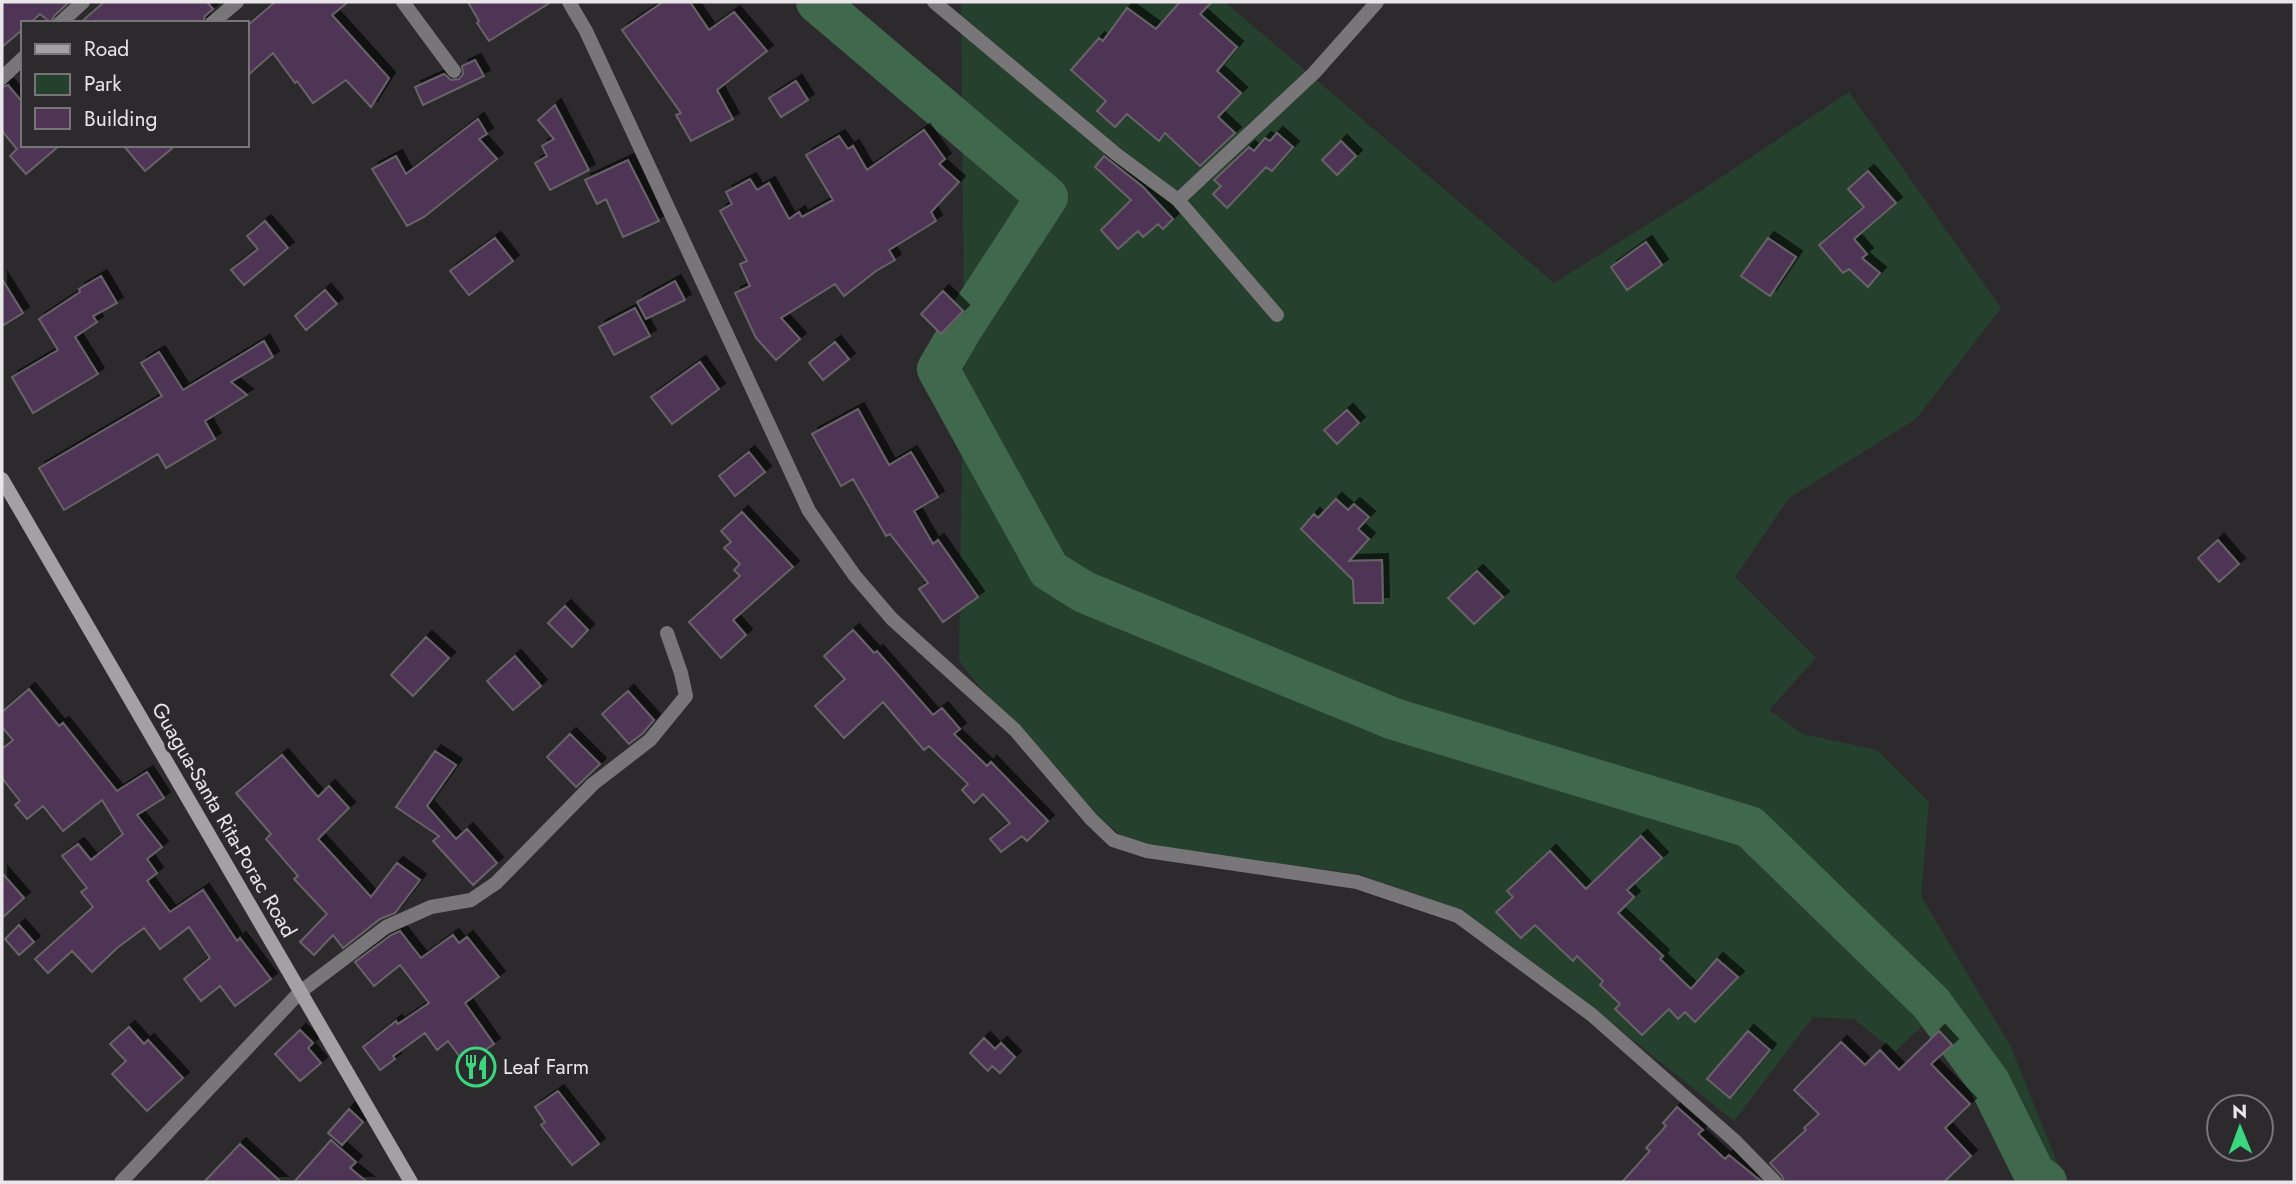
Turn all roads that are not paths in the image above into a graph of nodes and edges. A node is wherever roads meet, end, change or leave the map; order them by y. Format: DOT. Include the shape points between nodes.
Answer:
graph roads {
  1 [pos="83,2"];
  2 [pos="237,2"];
  3 [pos="403,2"];
  4 [pos="569,2"];
  5 [pos="934,2"];
  6 [pos="1377,2"];
  7 [pos="62,21"];
  8 [pos="214,21"];
  9 [pos="21,60"];
  10 [pos="454,71"];
  11 [pos="2,78"];
  12 [pos="1178,200"];
  13 [pos="1277,315"];
  14 [pos="2,479"];
  15 [pos="667,633"];
  16 [pos="300,992"];
  17 [pos="121,1182"];
  18 [pos="411,1182"];
  19 [pos="1775,1182"];
  1 -- 7 [label="street"];
  2 -- 8 [label="street"];
  3 -- 10 [label="street"];
  4 -- 19 [label="street" via="809,511 892,618 1015,730 1091,820 1113,840 1147,851 1357,882 1458,916 1592,1015"];
  5 -- 12 [label="street"];
  6 -- 12 [label="street" via="1314,73"];
  9 -- 11 [label="street"];
  12 -- 13 [label="street"];
  14 -- 16 [label="main road, Guagua-Santa Rita-Porac Road"];
  15 -- 16 [label="street" via="686,696 650,740 593,784 496,883 471,900 431,907 386,927"];
  16 -- 17 [label="street"];
  16 -- 18 [label="main road, Guagua-Santa Rita-Porac Road"];
}
